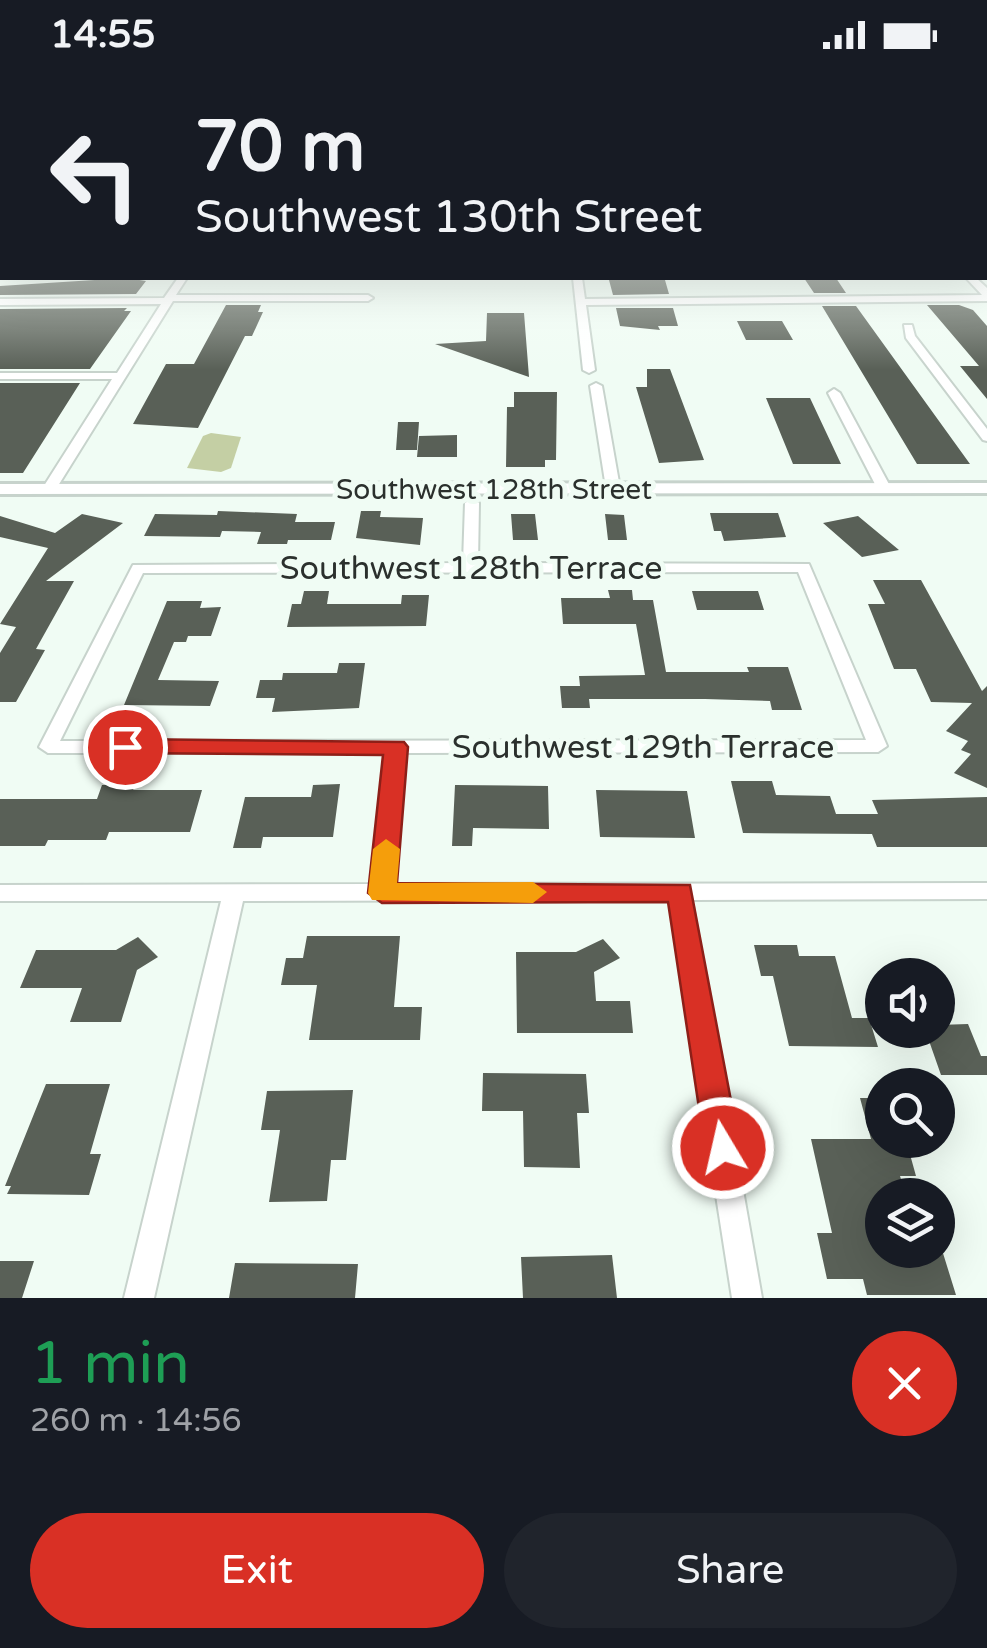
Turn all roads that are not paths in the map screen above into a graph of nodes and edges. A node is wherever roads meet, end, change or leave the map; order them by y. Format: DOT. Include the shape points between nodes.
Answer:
graph roads {
  1 [pos="181,280"];
  2 [pos="577,280"];
  3 [pos="987,296"];
  4 [pos="368,298"];
  5 [pos="169,300"];
  6 [pos="0,302"];
  7 [pos="580,302"];
  8 [pos="908,327"];
  9 [pos="589,370"];
  10 [pos="0,376"];
  11 [pos="120,376"];
  12 [pos="596,386"];
  13 [pos="834,393"];
  14 [pos="987,437"];
  15 [pos="614,488"];
  16 [pos="884,488"];
  17 [pos="987,488"];
  18 [pos="0,489"];
  19 [pos="50,489"];
  20 [pos="472,503"];
  21 [pos="470,568"];
  22 [pos="878,746"];
  23 [pos="48,747"];
  24 [pos="396,747"];
  25 [pos="987,891"];
  26 [pos="234,892"];
  27 [pos="680,892"];
  28 [pos="0,893"];
  29 [pos="382,893"];
  30 [pos="139,1298"];
  31 [pos="747,1298"];
  1 -- 5 [label="street"];
  2 -- 7 [label="street"];
  3 -- 7 [label="street"];
  4 -- 5 [label="street"];
  5 -- 6 [label="street"];
  5 -- 11 [label="street"];
  7 -- 9 [label="street"];
  8 -- 14 [label="street"];
  10 -- 11 [label="street"];
  11 -- 19 [label="street"];
  12 -- 15 [label="street"];
  13 -- 16 [label="street"];
  15 -- 16 [label="street, Southwest 128th Street"];
  15 -- 19 [label="street, Southwest 128th Street"];
  16 -- 17 [label="street, Southwest 128th Street"];
  18 -- 19 [label="street, Southwest 128th Street"];
  20 -- 21 [label="street"];
  21 -- 22 [label="street, Southwest 128th Terrace" via="804,567"];
  21 -- 23 [label="street, Southwest 128th Terrace" via="138,568"];
  22 -- 24 [label="street, Southwest 129th Terrace"];
  23 -- 24 [label="street, Southwest 129th Terrace"];
  24 -- 29 [label="street"];
  25 -- 27 [label="street"];
  26 -- 28 [label="street"];
  26 -- 29 [label="street"];
  26 -- 30 [label="street"];
  27 -- 29 [label="street"];
  27 -- 31 [label="street"];
}
